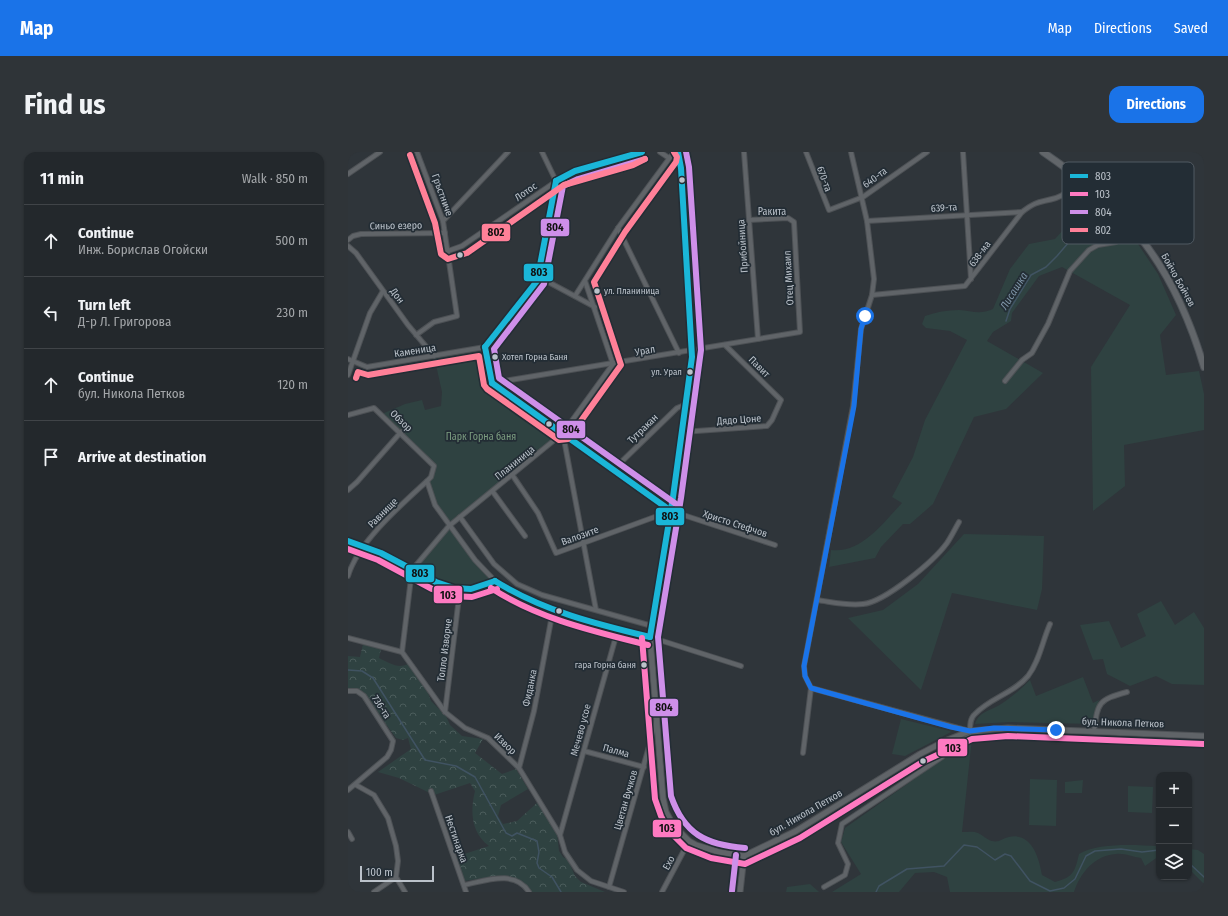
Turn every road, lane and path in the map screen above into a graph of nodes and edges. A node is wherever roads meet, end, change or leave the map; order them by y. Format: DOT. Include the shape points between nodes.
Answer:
graph roads {
  1 [pos="380,152"];
  2 [pos="417,152"];
  3 [pos="508,152"];
  4 [pos="542,152"];
  5 [pos="642,152"];
  6 [pos="660,152"];
  7 [pos="674,152"];
  8 [pos="678,152"];
  9 [pos="744,152"];
  10 [pos="806,152"];
  11 [pos="851,152"];
  12 [pos="927,152"];
  13 [pos="963,152"];
  14 [pos="1043,152"];
  15 [pos="668,158"];
  16 [pos="1062,166"];
  17 [pos="348,174"];
  18 [pos="556,181"];
  19 [pos="1062,195"];
  20 [pos="863,197"];
  21 [pos="829,210"];
  22 [pos="1022,212"];
  23 [pos="966,215"];
  24 [pos="749,220"];
  25 [pos="443,221"];
  26 [pos="867,221"];
  27 [pos="794,222"];
  28 [pos="618,228"];
  29 [pos="445,233"];
  30 [pos="348,240"];
  31 [pos="1104,244"];
  32 [pos="1143,244"];
  33 [pos="348,246"];
  34 [pos="448,251"];
  35 [pos="539,277"];
  36 [pos="971,280"];
  37 [pos="585,281"];
  38 [pos="383,291"];
  39 [pos="872,295"];
  40 [pos="575,296"];
  41 [pos="595,307"];
  42 [pos="800,332"];
  43 [pos="416,335"];
  44 [pos="758,339"];
  45 [pos="725,345"];
  46 [pos="485,347"];
  47 [pos="693,350"];
  48 [pos="679,353"];
  49 [pos="434,356"];
  50 [pos="348,359"];
  51 [pos="353,361"];
  52 [pos="613,364"];
  53 [pos="1204,366"];
  54 [pos="348,375"];
  55 [pos="1005,381"];
  56 [pos="492,383"];
  57 [pos="781,400"];
  58 [pos="686,404"];
  59 [pos="348,415"];
  60 [pos="401,432"];
  61 [pos="682,432"];
  62 [pos="563,434"];
  63 [pos="434,466"];
  64 [pos="613,470"];
  65 [pos="513,476"];
  66 [pos="427,482"];
  67 [pos="348,490"];
  68 [pos="493,492"];
  69 [pos="671,511"];
  70 [pos="460,517"];
  71 [pos="959,522"];
  72 [pos="449,526"];
  73 [pos="525,536"];
  74 [pos="348,541"];
  75 [pos="583,543"];
  76 [pos="775,545"];
  77 [pos="362,546"];
  78 [pos="412,570"];
  79 [pos="348,576"];
  80 [pos="495,581"];
  81 [pos="460,590"];
  82 [pos="817,600"];
  83 [pos="553,610"];
  84 [pos="596,610"];
  85 [pos="1050,624"];
  86 [pos="652,626"];
  87 [pos="618,629"];
  88 [pos="650,637"];
  89 [pos="348,638"];
  90 [pos="402,652"];
  91 [pos="741,666"];
  92 [pos="811,688"];
  93 [pos="348,691"];
  94 [pos="1127,692"];
  95 [pos="445,712"];
  96 [pos="657,717"];
  97 [pos="1094,731"];
  98 [pos="972,733"];
  99 [pos="1204,736"];
  100 [pos="1204,743"];
  101 [pos="584,751"];
  102 [pos="803,753"];
  103 [pos="644,767"];
  104 [pos="519,768"];
  105 [pos="356,785"];
  106 [pos="348,790"];
  107 [pos="431,791"];
  108 [pos="348,832"];
  109 [pos="560,835"];
  110 [pos="352,839"];
  111 [pos="689,841"];
  112 [pos="744,856"];
  113 [pos="396,877"];
  114 [pos="464,885"];
  115 [pos="824,887"];
  116 [pos="609,888"];
  117 [pos="374,892"];
  118 [pos="404,892"];
  119 [pos="466,892"];
  120 [pos="529,892"];
  121 [pos="624,892"];
  122 [pos="662,892"];
  123 [pos="740,892"];
  1 -- 17 [label="street"];
  2 -- 25 [label="street, Гръстниче"];
  3 -- 25 [label="street"];
  4 -- 18 [label="street"];
  5 -- 18 [label="street, Лотос" via="569,174"];
  6 -- 15 [label="street"];
  7 -- 15 [label="street"];
  8 -- 47 [label="street"];
  9 -- 24 [label="street, Прибойница"];
  10 -- 21 [label="street, 670-та"];
  11 -- 20 [label="street"];
  12 -- 20 [label="street, 640-та"];
  13 -- 23 [label="street"];
  14 -- 16 [label="highway, Бойчо Бойчев"];
  15 -- 28 [label="street"];
  18 -- 34 [label="street, Лотос" via="462,246"];
  18 -- 35 [label="street"];
  19 -- 22 [label="street, 638-ма" via="1034,203"];
  20 -- 21 [label="street, 640-та"];
  20 -- 26 [label="street"];
  22 -- 23 [label="street, 639-та"];
  22 -- 36 [label="street, 638-ма"];
  23 -- 26 [label="street, 639-та"];
  23 -- 36 [label="street"];
  24 -- 27 [label="street, Ракита" via="788,218"];
  24 -- 44 [label="street, Прибойница"];
  25 -- 29 [label="street, Гръстниче"];
  26 -- 39 [label="street" via="874,270"];
  27 -- 42 [label="street, Отец Михаил"];
  28 -- 37 [label="street"];
  28 -- 48 [label="street"];
  29 -- 30 [label="street, Синьо езеро" via="361,234"];
  29 -- 34 [label="street, Гръстниче"];
  31 -- 55 [label="street" via="1089,250 1070,271 1048,324 1032,353 1022,360"];
  32 -- 53 [label="highway, Бойчо Бойчев" via="1160,266 1183,310"];
  33 -- 38 [label="street, Дон" via="356,253"];
  34 -- 43 [label="street, Гръстниче" via="456,316 434,322"];
  35 -- 40 [label="street"];
  35 -- 46 [label="street"];
  36 -- 39 [label="street, 638-ма" via="965,286"];
  37 -- 40 [label="street"];
  37 -- 41 [label="street"];
  38 -- 43 [label="street, Дон"];
  38 -- 51 [label="street" via="370,313"];
  39 -- 82 [label="street" via="861,329 854,406"];
  40 -- 41 [label="street"];
  41 -- 52 [label="street"];
  42 -- 44 [label="street, Урал"];
  43 -- 49 [label="street, Дон"];
  44 -- 45 [label="street, Урал"];
  45 -- 47 [label="street, Урал"];
  45 -- 57 [label="street, Павит"];
  46 -- 49 [label="street, Каменица"];
  46 -- 56 [label="street"];
  47 -- 48 [label="street, Урал"];
  47 -- 58 [label="street"];
  48 -- 52 [label="street, Урал"];
  49 -- 51 [label="street, Каменица" via="368,367"];
  50 -- 51 [label="street, Каменица"];
  51 -- 54 [label="street"];
  52 -- 56 [label="street, Урал"];
  52 -- 62 [label="street, Планиница"];
  56 -- 62 [label="street, Христо Стефчов"];
  57 -- 61 [label="street, Дядо Цоне" via="772,420 766,426"];
  58 -- 61 [label="street"];
  58 -- 64 [label="street, Тутракан" via="677,408"];
  59 -- 60 [label="street, Обзор" via="374,408"];
  60 -- 63 [label="street, Обзор"];
  60 -- 67 [label="street"];
  61 -- 69 [label="street"];
  62 -- 64 [label="street, Христо Стефчов"];
  62 -- 65 [label="street, Планиница"];
  62 -- 75 [label="street"];
  63 -- 66 [label="street, Равнище"];
  64 -- 69 [label="street, Христо Стефчов"];
  65 -- 68 [label="street, Планиница"];
  65 -- 75 [label="street, Валозите" via="538,513 556,553"];
  66 -- 72 [label="street" via="435,505"];
  66 -- 77 [label="street, Равнище"];
  68 -- 70 [label="street, Планиница"];
  68 -- 73 [label="street"];
  69 -- 75 [label="street, Валозите"];
  69 -- 76 [label="street, Христо Стефчов"];
  69 -- 86 [label="street"];
  70 -- 72 [label="street, Планиница"];
  70 -- 84 [label="street" via="494,564 517,584 542,595"];
  71 -- 82 [label="street" via="946,544 929,562 878,600 864,604"];
  72 -- 78 [label="street, Планиница"];
  72 -- 80 [label="street"];
  74 -- 77 [label="street"];
  75 -- 84 [label="street"];
  77 -- 78 [label="street" via="392,558"];
  77 -- 79 [label="street, Равнище"];
  78 -- 81 [label="street"];
  78 -- 90 [label="street"];
  80 -- 81 [label="street" via="472,589"];
  80 -- 83 [label="street" via="510,592"];
  81 -- 95 [label="street, Топло Изворче"];
  82 -- 92 [label="street" via="804,666 805,676"];
  83 -- 87 [label="street"];
  83 -- 104 [label="street, Фиданка" via="534,711"];
  84 -- 86 [label="street"];
  85 -- 98 [label="street" via="1039,657 1028,676 1015,688 974,714 970,722"];
  86 -- 88 [label="street"];
  87 -- 88 [label="street"];
  87 -- 101 [label="street, Мечево усое"];
  88 -- 91 [label="street"];
  88 -- 96 [label="street"];
  89 -- 90 [label="street"];
  90 -- 95 [label="street, Извор"];
  92 -- 98 [label="street"];
  92 -- 102 [label="street"];
  93 -- 105 [label="street, 736-та" via="357,691 364,696 393,741 387,757"];
  94 -- 97 [label="street" via="1107,697 1103,701 1098,709"];
  95 -- 104 [label="street, Извор" via="465,728 488,738"];
  96 -- 103 [label="street, Цветан Вучков"];
  96 -- 111 [label="street" via="666,812 673,825"];
  97 -- 98 [label="street, бул. Никола Петков" via="1001,728"];
  97 -- 99 [label="street, бул. Никола Петков"];
  98 -- 100 [label="street, бул. Никола Петков"];
  98 -- 112 [label="street, бул. Никола Петков" via="944,741 796,831"];
  98 -- 115 [label="street" via="949,746 942,757 842,824 838,843 848,864 845,875"];
  101 -- 103 [label="street, Палма"];
  101 -- 109 [label="street, Мечево усое"];
  103 -- 116 [label="street, Цветан Вучков"];
  104 -- 109 [label="street, Извор"];
  105 -- 106 [label="street"];
  105 -- 113 [label="street" via="374,795 388,818 396,846"];
  107 -- 114 [label="street, Нестинарка"];
  108 -- 110 [label="street"];
  109 -- 116 [label="street, Извор" via="565,852 577,870 591,881"];
  111 -- 112 [label="street" via="719,852"];
  111 -- 122 [label="street, Ехо"];
  112 -- 123 [label="street"];
  113 -- 117 [label="street"];
  113 -- 118 [label="street"];
  114 -- 119 [label="street, Нестинарка"];
  114 -- 120 [label="street" via="499,878 511,879 520,883"];
  116 -- 121 [label="street, Извор"];
}
